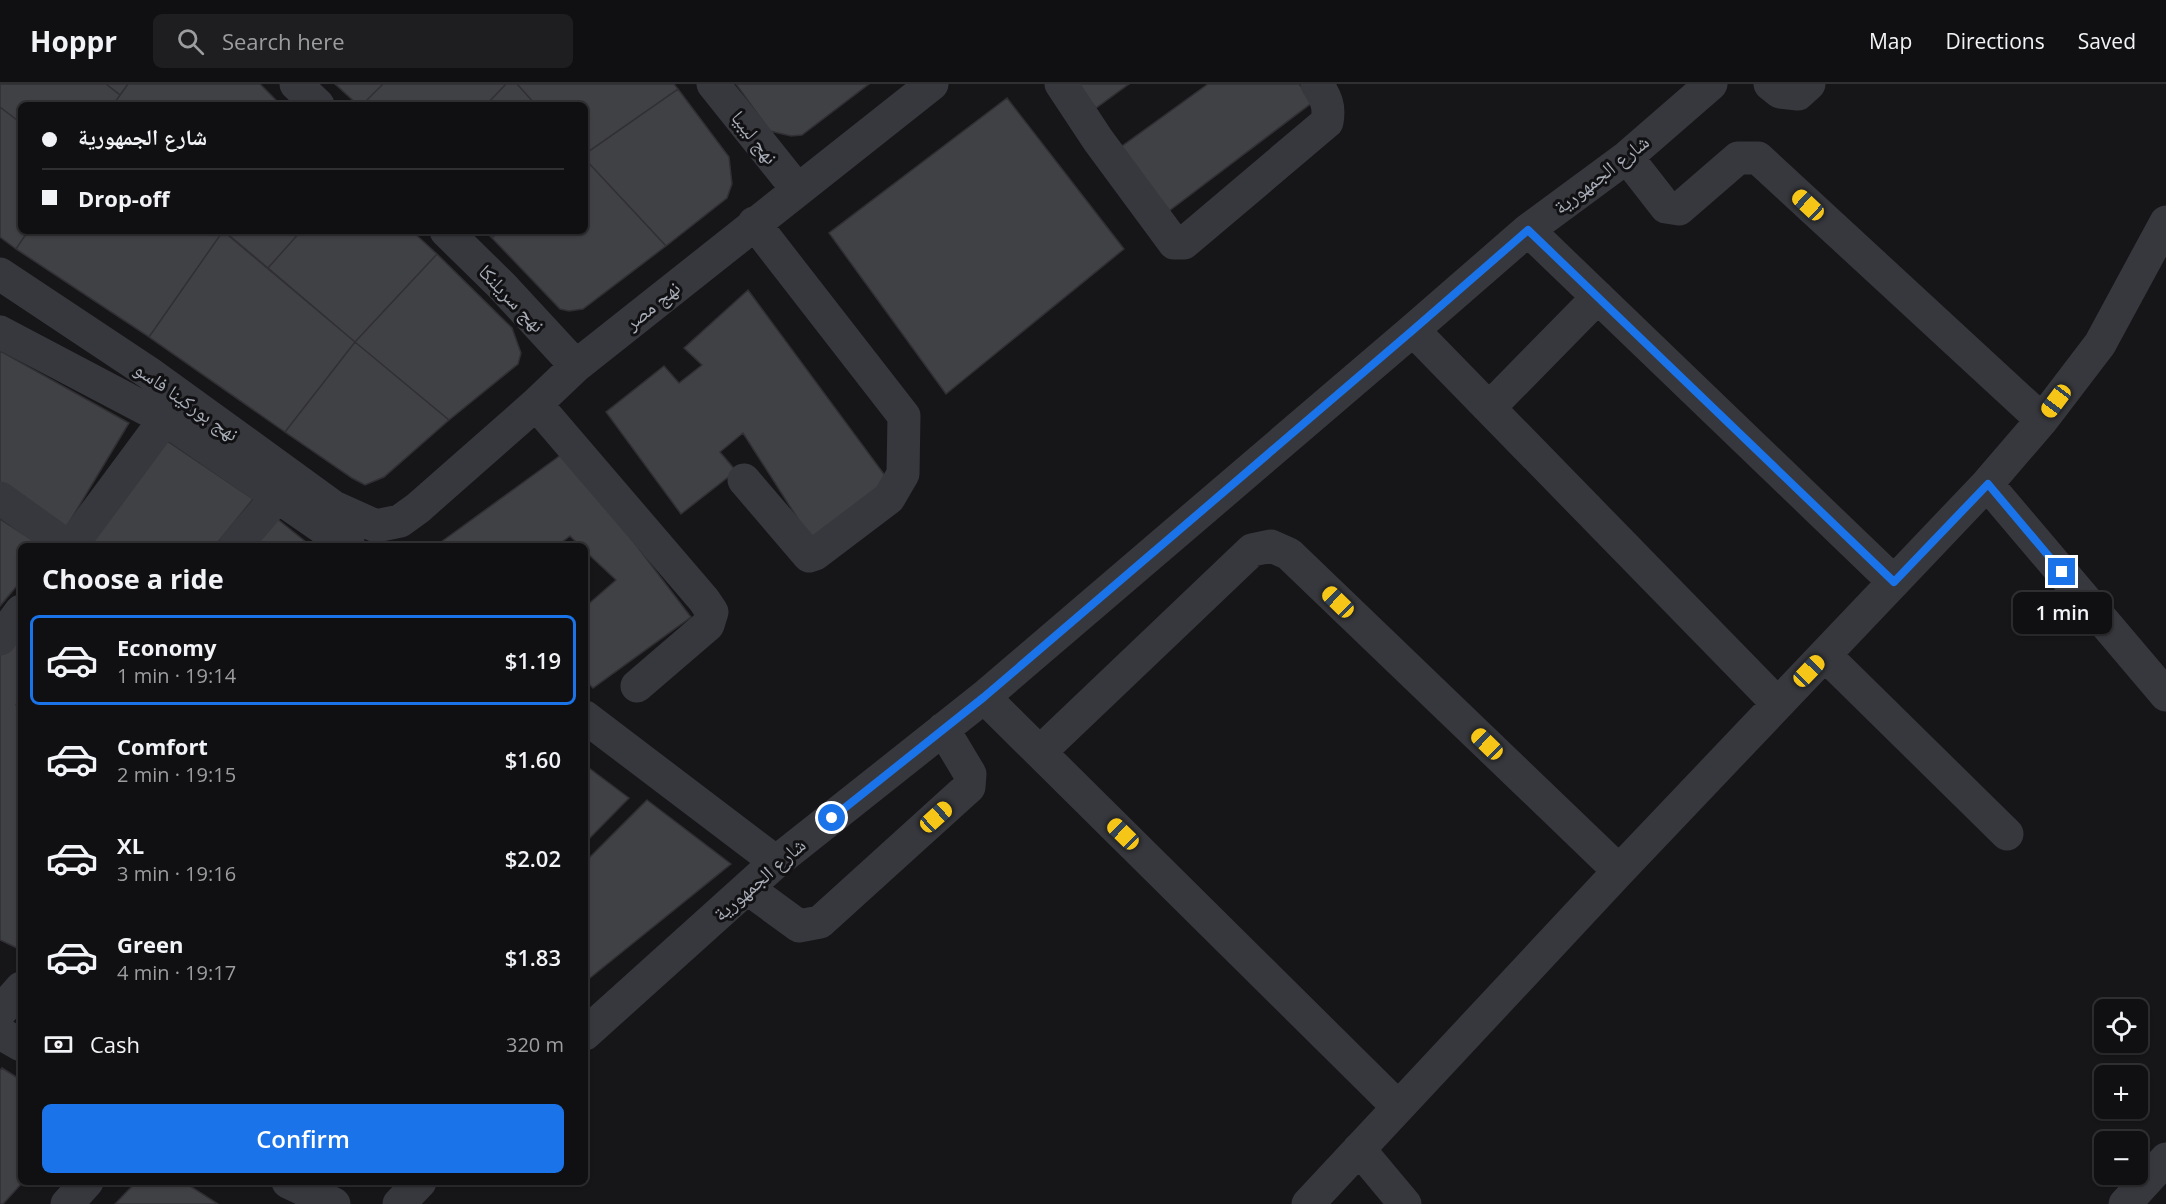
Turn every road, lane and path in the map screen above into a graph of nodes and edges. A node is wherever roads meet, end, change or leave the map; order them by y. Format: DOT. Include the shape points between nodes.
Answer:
graph roads {
  1 [pos="297,84"];
  2 [pos="713,84"];
  3 [pos="932,84"];
  4 [pos="1060,84"];
  5 [pos="1317,84"];
  6 [pos="1711,84"];
  7 [pos="1770,84"];
  8 [pos="1809,84"];
  9 [pos="315,102"];
  10 [pos="1627,157"];
  11 [pos="797,189"];
  12 [pos="2166,222"];
  13 [pos="754,223"];
  14 [pos="1528,230"];
  15 [pos="449,234"];
  16 [pos="0,274"];
  17 [pos="1598,297"];
  18 [pos="1413,330"];
  19 [pos="0,332"];
  20 [pos="576,366"];
  21 [pos="536,404"];
  22 [pos="1489,408"];
  23 [pos="165,419"];
  24 [pos="2042,420"];
  25 [pos="744,480"];
  26 [pos="1988,484"];
  27 [pos="278,496"];
  28 [pos="0,498"];
  29 [pos="376,526"];
  30 [pos="65,543"];
  31 [pos="71,543"];
  32 [pos="238,543"];
  33 [pos="345,543"];
  34 [pos="1894,582"];
  35 [pos="18,615"];
  36 [pos="0,639"];
  37 [pos="1825,655"];
  38 [pos="637,686"];
  39 [pos="2166,695"];
  40 [pos="984,697"];
  41 [pos="1778,704"];
  42 [pos="588,719"];
  43 [pos="943,729"];
  44 [pos="1040,752"];
  45 [pos="2007,834"];
  46 [pos="776,862"];
  47 [pos="1619,871"];
  48 [pos="747,888"];
  49 [pos="18,991"];
  50 [pos="0,1012"];
  51 [pos="588,1031"];
  52 [pos="0,1033"];
  53 [pos="18,1043"];
  54 [pos="1398,1107"];
  55 [pos="1359,1149"];
  56 [pos="2166,1160"];
  57 [pos="84,1185"];
  58 [pos="294,1185"];
  59 [pos="67,1204"];
  60 [pos="334,1204"];
  61 [pos="1308,1204"];
  62 [pos="1405,1204"];
  63 [pos="2125,1204"];
  1 -- 9 [label="street"];
  2 -- 11 [label="street, نهج ليبيا"];
  3 -- 11 [label="street, نهج مصر"];
  4 -- 5 [label="street" via="1174,243 1184,243 1327,122 1330,109"];
  6 -- 10 [label="street, شارع الجمهورية"];
  7 -- 8 [label="street" via="1780,92 1798,94"];
  10 -- 14 [label="street, شارع الجمهورية"];
  10 -- 24 [label="street" via="1666,207 1679,209 1738,158 1758,158"];
  11 -- 13 [label="street, نهج مصر"];
  12 -- 24 [label="street" via="2100,344"];
  13 -- 20 [label="street, نهج مصر"];
  13 -- 25 [label="street" via="904,416 903,474 889,498 809,556"];
  14 -- 17 [label="street"];
  14 -- 18 [label="street, شارع الجمهورية"];
  15 -- 20 [label="street, نهج سريلنكا"];
  16 -- 29 [label="street, نهج بوركينا فاسو" via="152,375 334,507"];
  17 -- 22 [label="street"];
  17 -- 34 [label="street"];
  18 -- 22 [label="street"];
  18 -- 40 [label="street, شارع الجمهورية"];
  19 -- 23 [label="street"];
  20 -- 21 [label="street, نهج مصر"];
  21 -- 29 [label="street, نهج مصر" via="418,508 400,521"];
  21 -- 38 [label="street" via="711,612 708,625"];
  22 -- 41 [label="street"];
  23 -- 27 [label="street"];
  23 -- 31 [label="street"];
  24 -- 26 [label="street"];
  26 -- 34 [label="street"];
  26 -- 39 [label="street"];
  27 -- 32 [label="street"];
  27 -- 33 [label="street"];
  28 -- 30 [label="street"];
  34 -- 37 [label="street"];
  35 -- 36 [label="street"];
  37 -- 41 [label="street"];
  37 -- 45 [label="street"];
  40 -- 43 [label="street, شارع الجمهورية"];
  40 -- 44 [label="street"];
  41 -- 47 [label="street"];
  42 -- 46 [label="street"];
  43 -- 46 [label="street, شارع الجمهورية"];
  43 -- 48 [label="street" via="969,774 969,787 820,922 799,926"];
  44 -- 47 [label="street" via="1252,550 1271,546 1289,554"];
  44 -- 54 [label="street"];
  46 -- 48 [label="street, شارع الجمهورية"];
  47 -- 54 [label="street"];
  48 -- 51 [label="street, شارع الجمهورية"];
  49 -- 50 [label="street"];
  52 -- 53 [label="street"];
  54 -- 55 [label="street"];
  55 -- 61 [label="street"];
  55 -- 62 [label="street"];
  56 -- 63 [label="street"];
  57 -- 59 [label="street"];
  58 -- 60 [label="street"];
}
